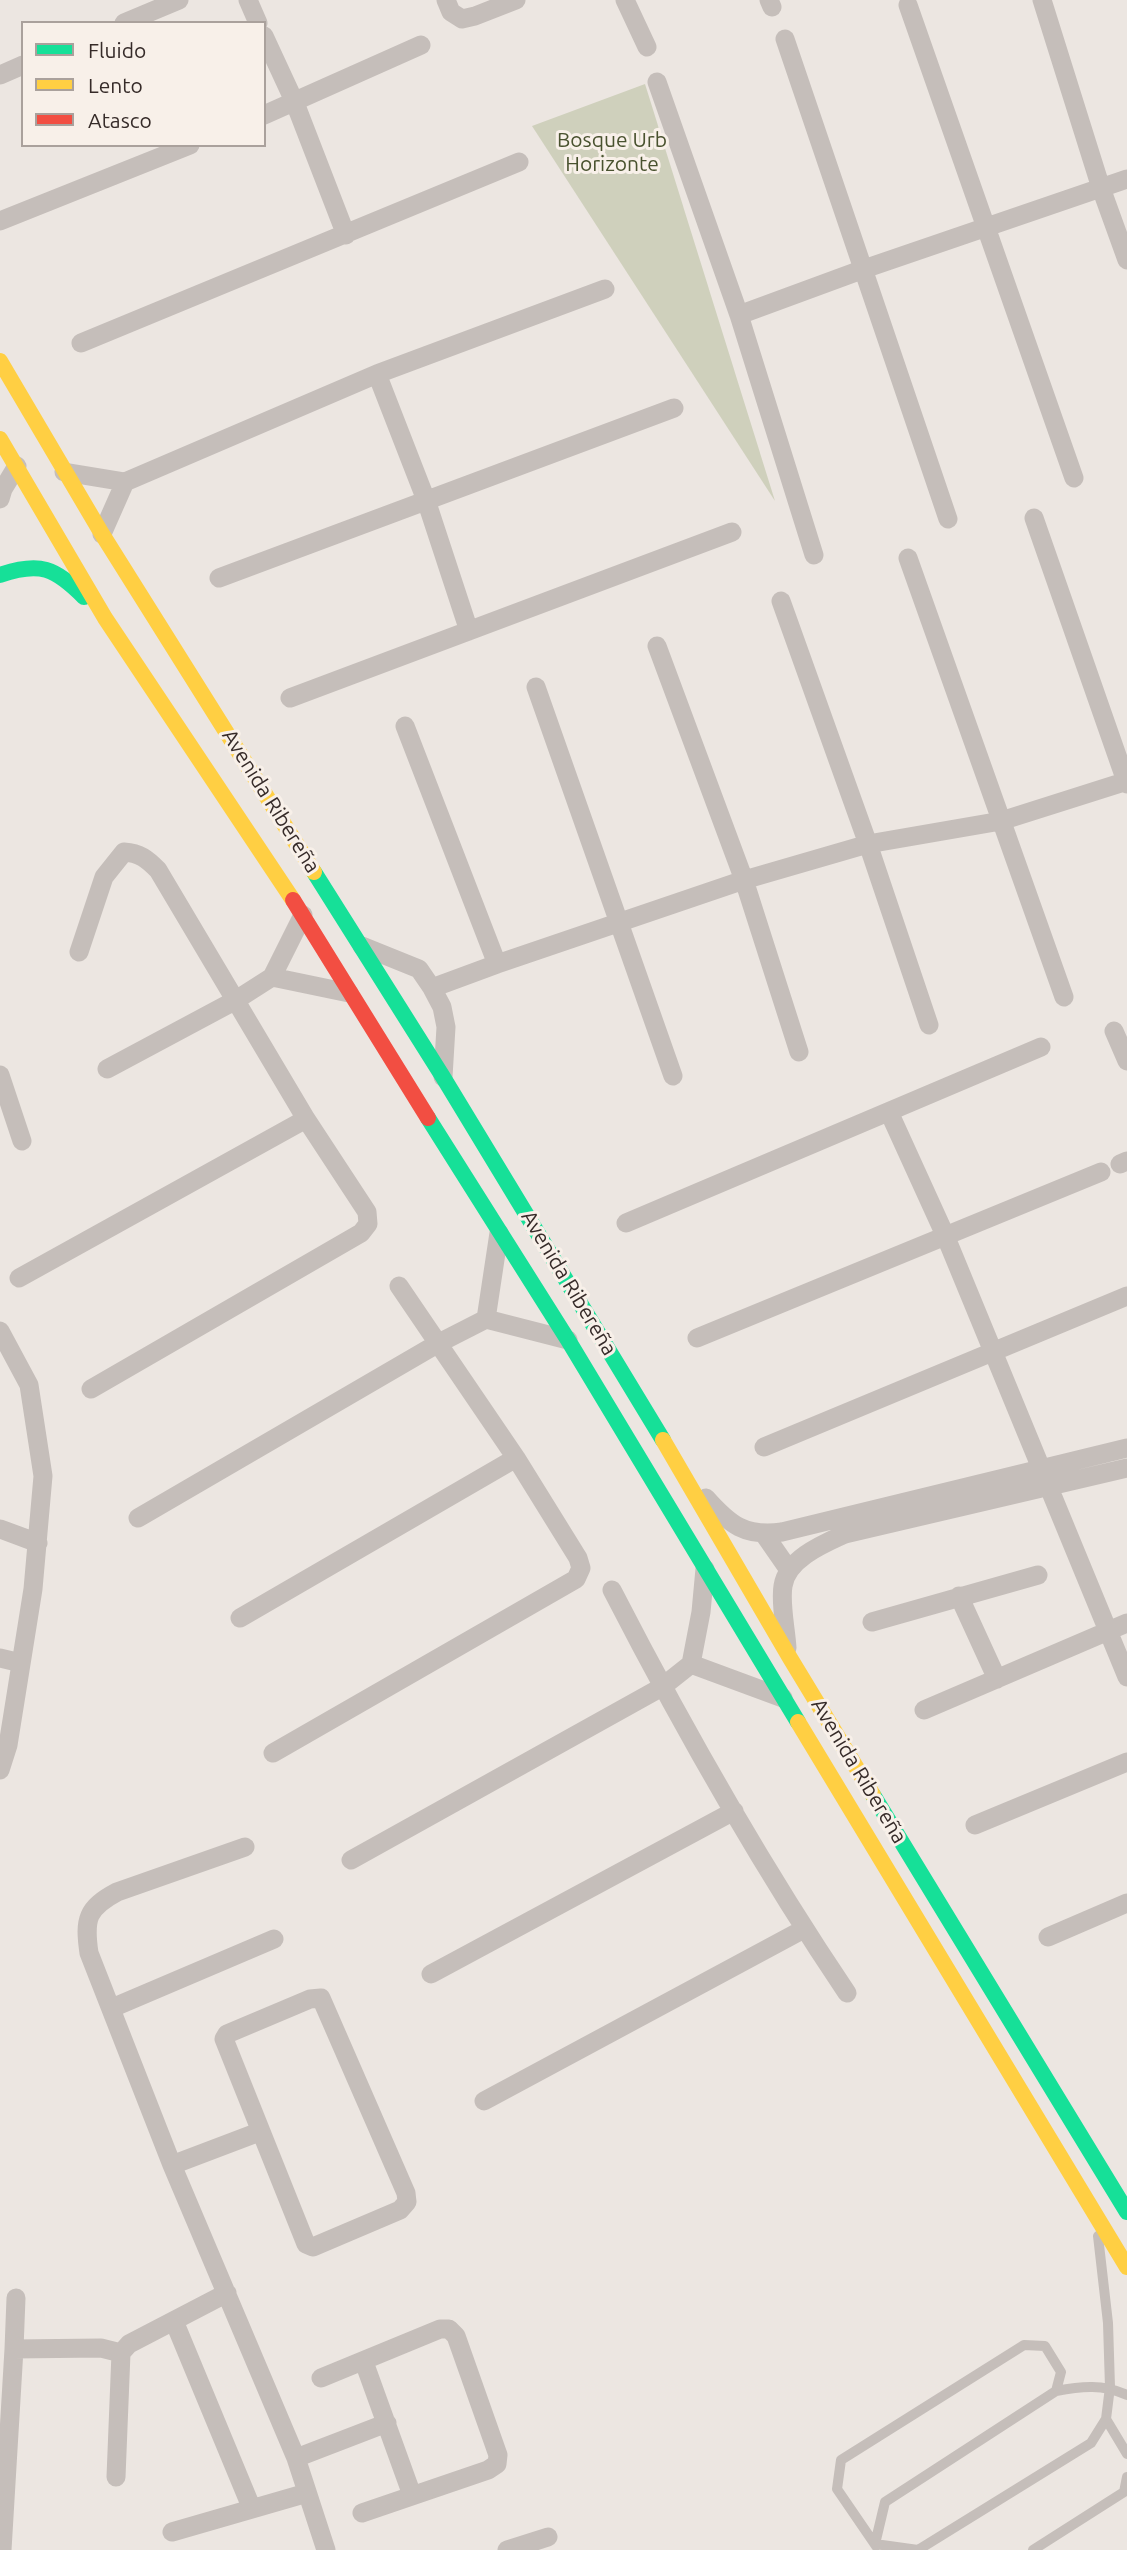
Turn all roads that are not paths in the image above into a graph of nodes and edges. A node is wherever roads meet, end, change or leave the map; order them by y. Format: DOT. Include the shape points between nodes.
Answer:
graph roads {
  1 [pos="178,0"];
  2 [pos="248,0"];
  3 [pos="446,0"];
  4 [pos="516,0"];
  5 [pos="625,0"];
  6 [pos="1042,0"];
  7 [pos="908,5"];
  8 [pos="129,21"];
  9 [pos="257,21"];
  10 [pos="785,39"];
  11 [pos="266,40"];
  12 [pos="421,45"];
  13 [pos="647,47"];
  14 [pos="21,66"];
  15 [pos="0,75"];
  16 [pos="657,82"];
  17 [pos="295,103"];
  18 [pos="266,114"];
  19 [pos="185,147"];
  20 [pos="519,162"];
  21 [pos="1127,179"];
  22 [pos="1101,188"];
  23 [pos="0,221"];
  24 [pos="987,227"];
  25 [pos="346,234"];
  26 [pos="1127,260"];
  27 [pos="864,270"];
  28 [pos="605,289"];
  29 [pos="739,315"];
  30 [pos="81,343"];
  31 [pos="0,361"];
  32 [pos="377,374"];
  33 [pos="674,408"];
  34 [pos="0,439"];
  35 [pos="17,466"];
  36 [pos="64,472"];
  37 [pos="1074,478"];
  38 [pos="125,482"];
  39 [pos="0,499"];
  40 [pos="426,500"];
  41 [pos="1034,518"];
  42 [pos="948,519"];
  43 [pos="732,532"];
  44 [pos="102,534"];
  45 [pos="814,555"];
  46 [pos="908,558"];
  47 [pos="0,575"];
  48 [pos="219,578"];
  49 [pos="782,601"];
  50 [pos="105,618"];
  51 [pos="469,631"];
  52 [pos="657,646"];
  53 [pos="536,687"];
  54 [pos="290,698"];
  55 [pos="405,726"];
  56 [pos="1127,782"];
  57 [pos="1001,821"];
  58 [pos="868,844"];
  59 [pos="744,880"];
  60 [pos="303,915"];
  61 [pos="619,921"];
  62 [pos="362,946"];
  63 [pos="79,952"];
  64 [pos="497,964"];
  65 [pos="272,977"];
  66 [pos="432,988"];
  67 [pos="349,993"];
  68 [pos="1064,997"];
  69 [pos="236,1000"];
  70 [pos="929,1025"];
  71 [pos="1114,1031"];
  72 [pos="1041,1047"];
  73 [pos="799,1052"];
  74 [pos="1127,1061"];
  75 [pos="107,1069"];
  76 [pos="0,1075"];
  77 [pos="673,1076"];
  78 [pos="443,1077"];
  79 [pos="890,1112"];
  80 [pos="306,1119"];
  81 [pos="22,1141"];
  82 [pos="1101,1172"];
  83 [pos="626,1223"];
  84 [pos="499,1233"];
  85 [pos="944,1235"];
  86 [pos="19,1278"];
  87 [pos="399,1286"];
  88 [pos="1127,1296"];
  89 [pos="486,1320"];
  90 [pos="0,1331"];
  91 [pos="697,1338"];
  92 [pos="568,1340"];
  93 [pos="437,1344"];
  94 [pos="992,1354"];
  95 [pos="91,1389"];
  96 [pos="764,1447"];
  97 [pos="1127,1448"];
  98 [pos="516,1458"];
  99 [pos="1127,1468"];
  100 [pos="1042,1469"];
  101 [pos="682,1471"];
  102 [pos="1050,1487"];
  103 [pos="138,1518"];
  104 [pos="0,1529"];
  105 [pos="764,1534"];
  106 [pos="38,1543"];
  107 [pos="705,1569"];
  108 [pos="789,1570"];
  109 [pos="1038,1575"];
  110 [pos="612,1590"];
  111 [pos="959,1596"];
  112 [pos="240,1618"];
  113 [pos="872,1622"];
  114 [pos="1127,1623"];
  115 [pos="1108,1630"];
  116 [pos="787,1653"];
  117 [pos="0,1658"];
  118 [pos="21,1663"];
  119 [pos="691,1664"];
  120 [pos="1127,1677"];
  121 [pos="997,1679"];
  122 [pos="662,1687"];
  123 [pos="783,1698"];
  124 [pos="924,1710"];
  125 [pos="273,1753"];
  126 [pos="1127,1762"];
  127 [pos="0,1770"];
  128 [pos="734,1811"];
  129 [pos="975,1825"];
  130 [pos="245,1847"];
  131 [pos="351,1860"];
  132 [pos="1127,1903"];
  133 [pos="804,1928"];
  134 [pos="1048,1937"];
  135 [pos="274,1939"];
  136 [pos="432,1974"];
  137 [pos="847,1993"];
  138 [pos="112,2008"];
  139 [pos="484,2101"];
  140 [pos="259,2132"];
  141 [pos="172,2165"];
  142 [pos="1127,2212"];
  143 [pos="1096,2217"];
  144 [pos="1127,2267"];
  145 [pos="227,2293"];
  146 [pos="16,2298"];
  147 [pos="174,2321"];
  148 [pos="14,2349"];
  149 [pos="121,2353"];
  150 [pos="364,2362"];
  151 [pos="321,2378"];
  152 [pos="1110,2387"];
  153 [pos="1056,2391"];
  154 [pos="1127,2395"];
  155 [pos="1106,2418"];
  156 [pos="387,2423"];
  157 [pos="1127,2454"];
  158 [pos="296,2458"];
  159 [pos="116,2477"];
  160 [pos="1127,2477"];
  161 [pos="307,2493"];
  162 [pos="412,2495"];
  163 [pos="251,2509"];
  164 [pos="362,2513"];
  165 [pos="172,2532"];
  166 [pos="548,2537"];
  167 [pos="877,2547"];
  168 [pos="2,2550"];
  169 [pos="327,2550"];
  170 [pos="507,2550"];
  171 [pos="1033,2550"];
  1 -- 8 [label="street"];
  2 -- 9 [label="street"];
  3 -- 4 [label="street" via="451,12 461,19"];
  5 -- 13 [label="street"];
  6 -- 22 [label="street"];
  7 -- 24 [label="street"];
  10 -- 27 [label="street"];
  11 -- 17 [label="street"];
  12 -- 17 [label="street"];
  14 -- 15 [label="street"];
  16 -- 29 [label="street"];
  17 -- 18 [label="street"];
  17 -- 25 [label="street"];
  19 -- 23 [label="street"];
  20 -- 25 [label="street"];
  21 -- 22 [label="street"];
  22 -- 24 [label="street"];
  22 -- 26 [label="street"];
  24 -- 27 [label="street"];
  24 -- 37 [label="street"];
  25 -- 30 [label="street"];
  27 -- 29 [label="street"];
  27 -- 42 [label="street"];
  28 -- 32 [label="street"];
  29 -- 45 [label="street"];
  31 -- 36 [label="street, Avenida Ribereña"];
  32 -- 38 [label="street"];
  32 -- 40 [label="street"];
  33 -- 40 [label="street"];
  34 -- 35 [label="street, Avenida Ribereña"];
  35 -- 39 [label="street"];
  35 -- 50 [label="street, Avenida Ribereña"];
  36 -- 38 [label="street"];
  36 -- 44 [label="street, Avenida Ribereña"];
  38 -- 44 [label="street"];
  40 -- 48 [label="street"];
  40 -- 51 [label="street"];
  41 -- 56 [label="street"];
  43 -- 51 [label="street"];
  44 -- 62 [label="street, Avenida Ribereña"];
  46 -- 57 [label="street"];
  47 -- 50 [label="street" via="43,567 65,576"];
  49 -- 58 [label="street"];
  50 -- 60 [label="street, Avenida Ribereña"];
  51 -- 54 [label="street"];
  52 -- 59 [label="street"];
  53 -- 61 [label="street"];
  55 -- 64 [label="street"];
  56 -- 57 [label="street"];
  57 -- 58 [label="street"];
  57 -- 68 [label="street"];
  58 -- 59 [label="street"];
  58 -- 70 [label="street"];
  59 -- 61 [label="street"];
  59 -- 73 [label="street"];
  60 -- 65 [label="street"];
  60 -- 67 [label="street, Avenida Ribereña"];
  61 -- 64 [label="street"];
  61 -- 77 [label="street"];
  62 -- 66 [label="street" via="419,969"];
  62 -- 78 [label="street, Avenida Ribereña"];
  63 -- 69 [label="street" via="104,877 124,852 137,853 158,870"];
  64 -- 66 [label="street"];
  65 -- 67 [label="street"];
  65 -- 69 [label="street"];
  66 -- 78 [label="street" via="446,1027"];
  67 -- 84 [label="street, Avenida Ribereña"];
  69 -- 75 [label="street"];
  69 -- 80 [label="street"];
  71 -- 74 [label="street"];
  72 -- 79 [label="street"];
  76 -- 81 [label="street"];
  78 -- 101 [label="street, Avenida Ribereña"];
  79 -- 83 [label="street"];
  79 -- 85 [label="street"];
  80 -- 86 [label="street"];
  80 -- 95 [label="street" via="367,1212 368,1223 361,1233"];
  82 -- 85 [label="street"];
  84 -- 89 [label="street"];
  84 -- 92 [label="street, Avenida Ribereña"];
  85 -- 91 [label="street"];
  85 -- 94 [label="street"];
  87 -- 93 [label="street"];
  88 -- 94 [label="street"];
  89 -- 92 [label="street"];
  89 -- 93 [label="street"];
  90 -- 106 [label="street" via="29,1385 43,1476"];
  92 -- 107 [label="street, Avenida Ribereña"];
  93 -- 98 [label="street"];
  93 -- 103 [label="street"];
  94 -- 96 [label="street"];
  94 -- 100 [label="street"];
  97 -- 100 [label="street"];
  98 -- 112 [label="street"];
  98 -- 125 [label="street" via="578,1558 581,1569 576,1579"];
  99 -- 102 [label="street"];
  100 -- 102 [label="street"];
  100 -- 105 [label="street"];
  101 -- 105 [label="street" via="724,1518"];
  101 -- 116 [label="street, Avenida Ribereña"];
  102 -- 108 [label="street" via="845,1534 818,1546"];
  102 -- 115 [label="street"];
  104 -- 106 [label="street"];
  105 -- 108 [label="street"];
  106 -- 118 [label="street"];
  107 -- 119 [label="street"];
  107 -- 123 [label="street, Avenida Ribereña"];
  108 -- 116 [label="street" via="783,1587"];
  109 -- 111 [label="street"];
  110 -- 122 [label="street"];
  111 -- 113 [label="street"];
  111 -- 121 [label="street"];
  114 -- 115 [label="street"];
  115 -- 120 [label="street"];
  115 -- 121 [label="street"];
  116 -- 142 [label="street, Avenida Ribereña"];
  117 -- 118 [label="street"];
  118 -- 127 [label="street"];
  119 -- 122 [label="street"];
  119 -- 123 [label="street"];
  121 -- 124 [label="street"];
  122 -- 128 [label="street"];
  122 -- 131 [label="street"];
  123 -- 143 [label="street, Avenida Ribereña"];
  126 -- 129 [label="street"];
  128 -- 133 [label="street"];
  128 -- 136 [label="street"];
  130 -- 138 [label="street" via="98,1902 89,1914 87,1938"];
  132 -- 134 [label="street"];
  133 -- 137 [label="street"];
  133 -- 139 [label="street"];
  135 -- 138 [label="street"];
  138 -- 141 [label="street"];
  140 -- 140 [label="street" via="306,2245 313,2247 400,2210 407,2202 321,1998 223,2039"];
  140 -- 141 [label="street"];
  141 -- 145 [label="street"];
  143 -- 144 [label="street, Avenida Ribereña"];
  143 -- 152 [label="lane"];
  145 -- 147 [label="street"];
  145 -- 158 [label="street"];
  146 -- 148 [label="street"];
  147 -- 149 [label="street"];
  147 -- 163 [label="street"];
  148 -- 149 [label="street" via="101,2348"];
  148 -- 168 [label="street"];
  149 -- 159 [label="street"];
  150 -- 151 [label="street"];
  150 -- 156 [label="street"];
  150 -- 162 [label="street" via="440,2329 449,2329 456,2336 498,2455 497,2464"];
  152 -- 153 [label="lane"];
  152 -- 154 [label="lane"];
  152 -- 155 [label="lane"];
  153 -- 167 [label="lane" via="885,2501"];
  153 -- 167 [label="lane" via="1060,2372 1045,2346 1024,2344 841,2460 837,2488"];
  155 -- 157 [label="lane"];
  155 -- 167 [label="lane" via="1091,2443 918,2550"];
  156 -- 158 [label="street"];
  156 -- 162 [label="street"];
  158 -- 161 [label="street"];
  160 -- 171 [label="lane" via="1125,2492"];
  161 -- 163 [label="street"];
  161 -- 169 [label="street"];
  162 -- 164 [label="street"];
  163 -- 165 [label="street"];
  166 -- 170 [label="street"];
}
